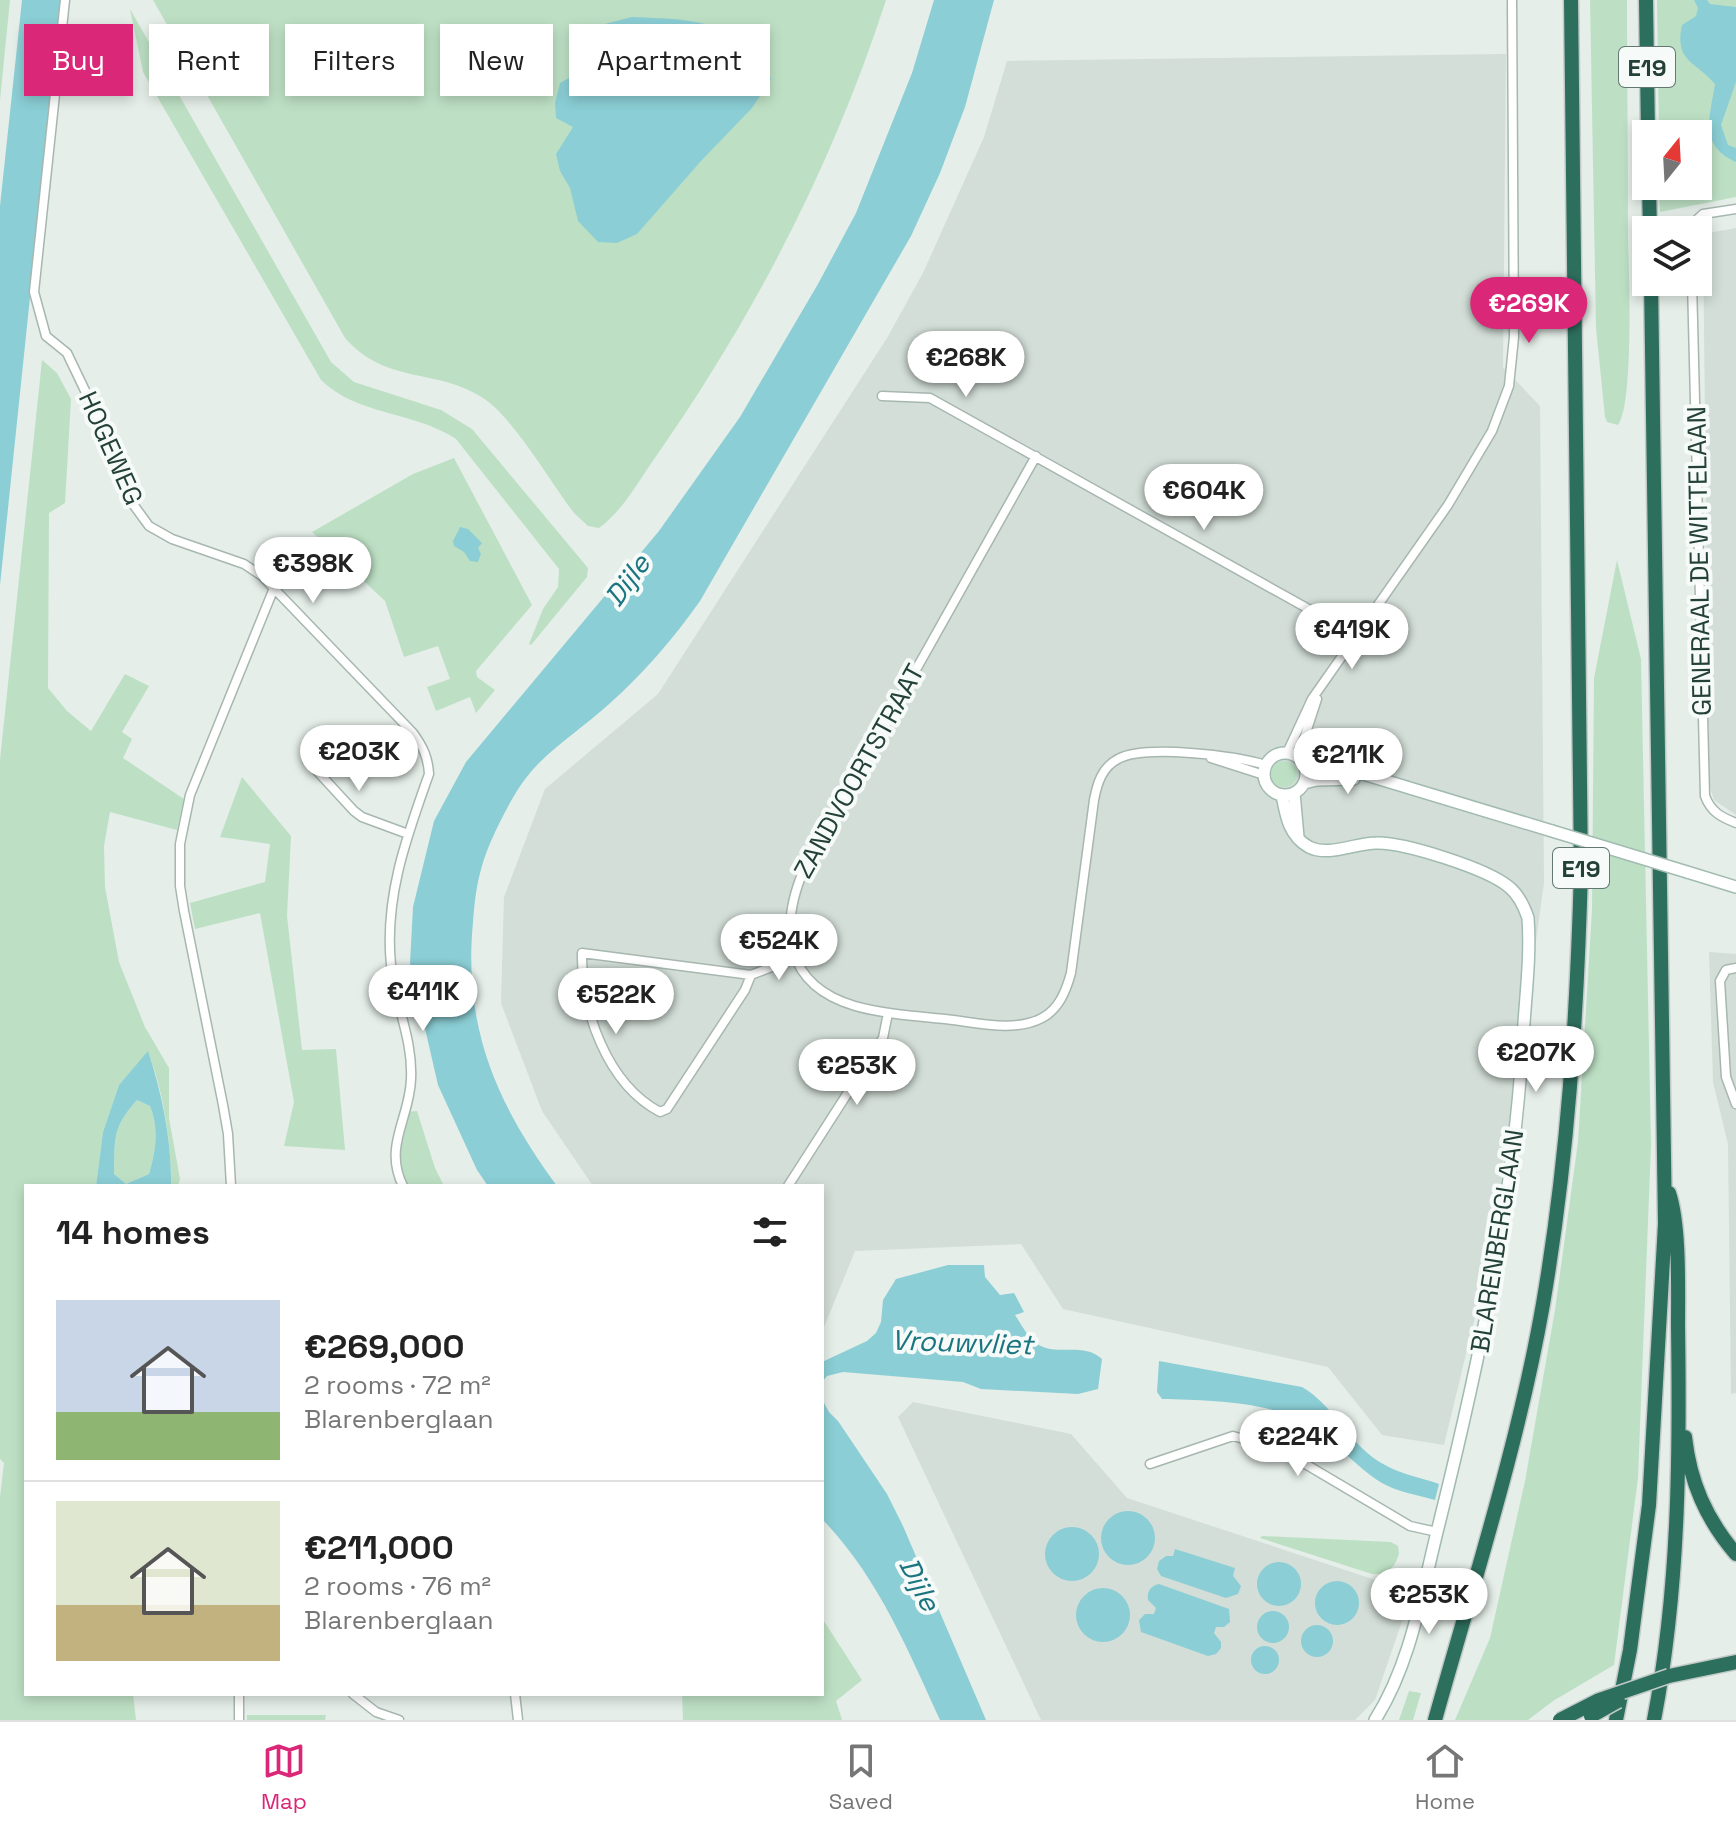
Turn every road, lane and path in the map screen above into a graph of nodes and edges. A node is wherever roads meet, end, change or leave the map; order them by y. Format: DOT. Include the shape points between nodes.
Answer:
graph roads {
  1 [pos="65,0"];
  2 [pos="1512,0"];
  3 [pos="1571,0"];
  4 [pos="1646,0"];
  5 [pos="1648,120"];
  6 [pos="1736,209"];
  7 [pos="1701,216"];
  8 [pos="1651,296"];
  9 [pos="1692,296"];
  10 [pos="882,396"];
  11 [pos="1036,456"];
  12 [pos="274,588"];
  13 [pos="1357,636"];
  14 [pos="1293,755"];
  15 [pos="307,760"];
  16 [pos="1265,770"];
  17 [pos="1306,770"];
  18 [pos="1379,779"];
  19 [pos="1304,783"];
  20 [pos="1288,794"];
  21 [pos="1736,823"];
  22 [pos="408,834"];
  23 [pos="1736,887"];
  24 [pos="795,958"];
  25 [pos="1736,968"];
  26 [pos="751,975"];
  27 [pos="888,1013"];
  28 [pos="1736,1105"];
  29 [pos="1665,1181"];
  30 [pos="231,1184"];
  31 [pos="402,1184"];
  32 [pos="789,1184"];
  33 [pos="1675,1244"];
  34 [pos="1150,1464"];
  35 [pos="1437,1532"];
  36 [pos="1736,1554"];
  37 [pos="1736,1662"];
  38 [pos="1669,1676"];
  39 [pos="239,1696"];
  40 [pos="356,1696"];
  41 [pos="515,1696"];
  42 [pos="239,1720"];
  43 [pos="399,1720"];
  44 [pos="518,1720"];
  45 [pos="1375,1720"];
  46 [pos="1435,1720"];
  47 [pos="1560,1720"];
  48 [pos="1584,1720"];
  49 [pos="1616,1720"];
  50 [pos="1654,1720"];
  1 -- 12 [label="street, HOGEWEG" via="34,292 46,336 67,353 113,449 130,500 149,526 244,564"];
  2 -- 13 [label="street" via="1514,337 1509,386 1471,469"];
  3 -- 46 [label="highway, E19" via="1581,870 1577,1009 1565,1159 1543,1306 1488,1535"];
  4 -- 5 [label="highway, E19"];
  6 -- 7 [label="street"];
  8 -- 29 [label="highway"];
  9 -- 21 [label="street, GENERAAL DE WITTELAAN" via="1705,796 1710,808"];
  10 -- 11 [label="street" via="930,398"];
  11 -- 13 [label="street"];
  11 -- 24 [label="street, ZANDVOORTSTRAAT" via="804,869 789,920"];
  12 -- 22 [label="street, HOGEWEG" via="425,750 429,774"];
  12 -- 30 [label="street" via="190,795 180,844 180,886 228,1134"];
  13 -- 14 [label="street" via="1322,687"];
  14 -- 16 [label="street" via="1274,755"];
  14 -- 17 [label="street"];
  15 -- 22 [label="street" via="362,817"];
  16 -- 20 [label="street" via="1268,786"];
  16 -- 27 [label="street" via="1163,752 1118,759 1098,781 1071,973 1049,1013 1009,1025"];
  17 -- 18 [label="street"];
  17 -- 19 [label="street"];
  18 -- 19 [label="street"];
  18 -- 23 [label="street, bridge"];
  19 -- 20 [label="street"];
  20 -- 35 [label="street, BLARENBERGLAAN" via="1292,833 1311,848 1389,843 1431,853 1505,883 1528,918 1521,1072 1498,1259"];
  22 -- 31 [label="street, HOGEWEG" via="389,921 391,967 411,1055 411,1083 395,1149"];
  24 -- 26 [label="street"];
  24 -- 27 [label="street" via="823,991"];
  25 -- 28 [label="street" via="1726,970 1720,981 1726,1077"];
  26 -- 26 [label="street" via="667,1109 660,1112 641,1101 603,1048 588,1007 582,953"];
  27 -- 32 [label="street" via="883,1038"];
  29 -- 33 [label="highway" via="1675,1210"];
  29 -- 49 [label="highway" via="1649,1505"];
  33 -- 36 [label="highway" via="1683,1250 1689,1466 1700,1500"];
  33 -- 50 [label="highway" via="1676,1537 1666,1656"];
  34 -- 35 [label="street" via="1233,1436 1280,1449 1410,1526"];
  35 -- 45 [label="street, BLARENBERGLAAN" via="1401,1669"];
  37 -- 38 [label="highway"];
  38 -- 47 [label="highway, bridge"];
  38 -- 48 [label="highway, bridge"];
  39 -- 42 [label="street"];
  40 -- 43 [label="street" via="376,1712"];
  41 -- 44 [label="street"];
}
